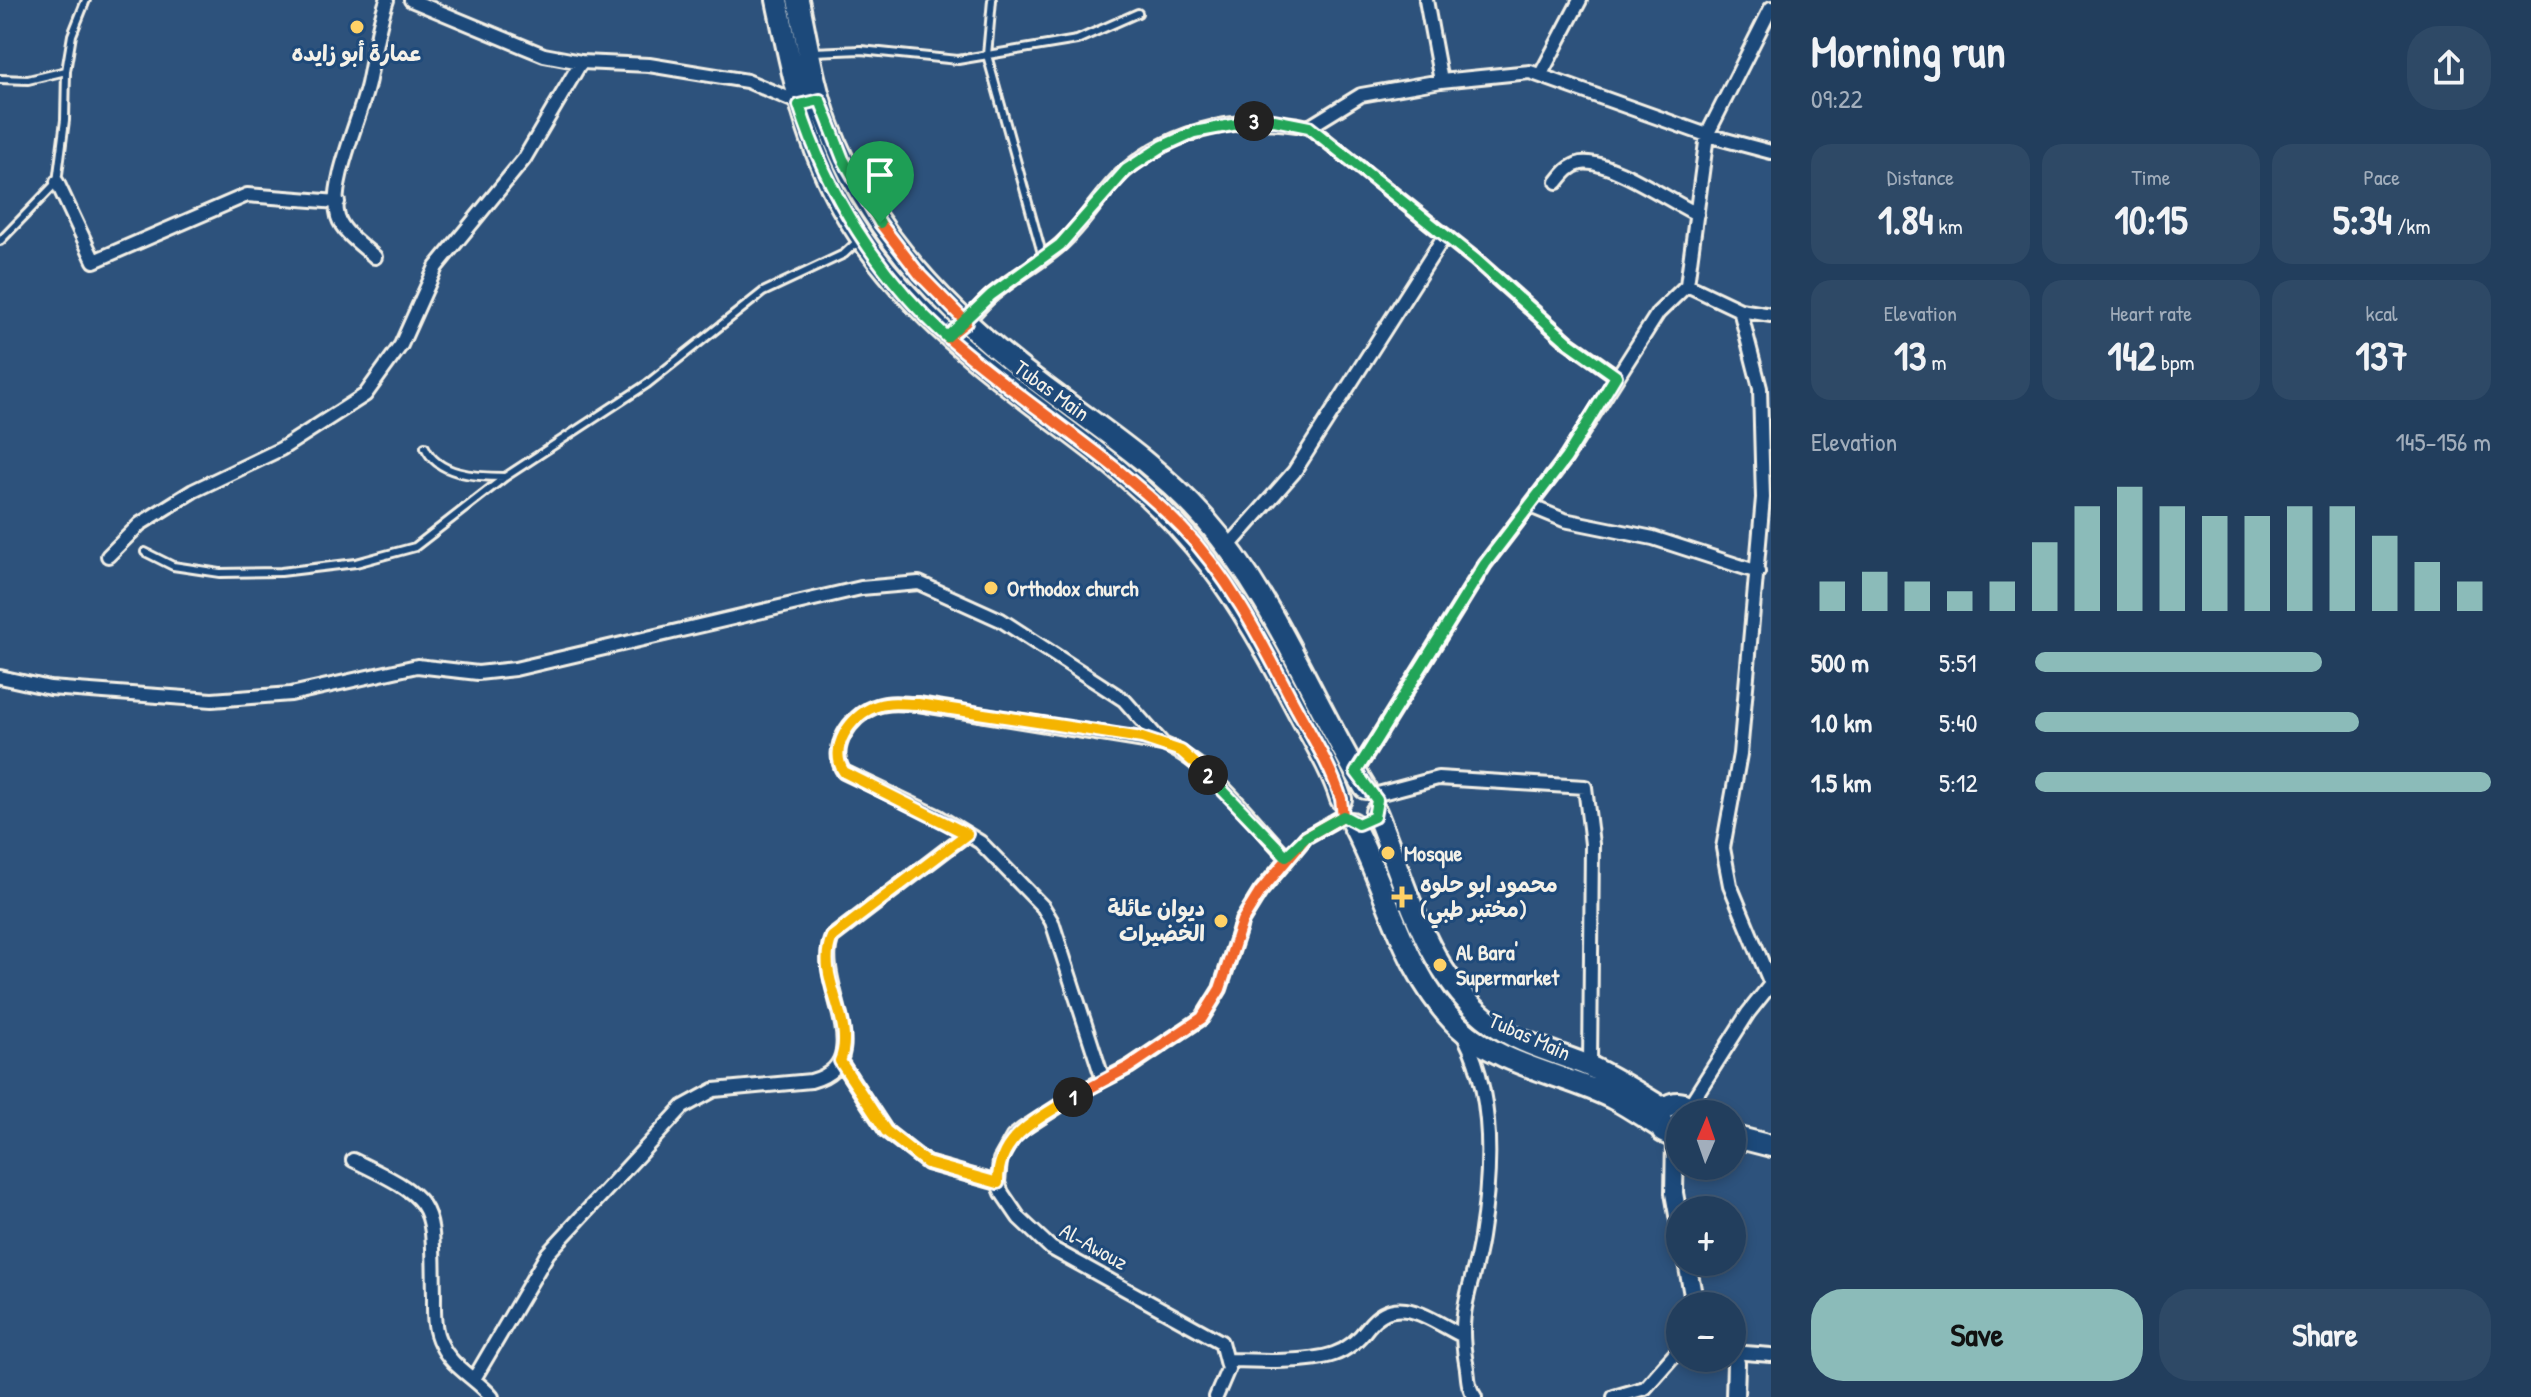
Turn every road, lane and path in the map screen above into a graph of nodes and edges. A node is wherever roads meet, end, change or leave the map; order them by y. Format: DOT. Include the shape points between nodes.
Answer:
graph roads {
  1 [pos="86,0"];
  2 [pos="387,0"];
  3 [pos="411,0"];
  4 [pos="777,0"];
  5 [pos="798,0"];
  6 [pos="992,0"];
  7 [pos="1426,0"];
  8 [pos="1580,0"];
  9 [pos="1771,8"];
  10 [pos="1138,13"];
  11 [pos="809,52"];
  12 [pos="987,55"];
  13 [pos="581,62"];
  14 [pos="66,71"];
  15 [pos="1541,74"];
  16 [pos="0,79"];
  17 [pos="1441,81"];
  18 [pos="820,100"];
  19 [pos="799,105"];
  20 [pos="1309,127"];
  21 [pos="1707,135"];
  22 [pos="1771,152"];
  23 [pos="57,182"];
  24 [pos="1557,182"];
  25 [pos="338,202"];
  26 [pos="1697,214"];
  27 [pos="1445,235"];
  28 [pos="862,238"];
  29 [pos="0,241"];
  30 [pos="375,257"];
  31 [pos="1043,257"];
  32 [pos="1687,285"];
  33 [pos="1740,310"];
  34 [pos="1771,315"];
  35 [pos="966,322"];
  36 [pos="947,337"];
  37 [pos="1616,376"];
  38 [pos="425,447"];
  39 [pos="505,477"];
  40 [pos="1530,506"];
  41 [pos="1229,546"];
  42 [pos="145,552"];
  43 [pos="108,556"];
  44 [pos="1758,572"];
  45 [pos="0,677"];
  46 [pos="1163,744"];
  47 [pos="1368,792"];
  48 [pos="1345,812"];
  49 [pos="967,834"];
  50 [pos="1286,856"];
  51 [pos="1771,984"];
  52 [pos="1460,1029"];
  53 [pos="840,1061"];
  54 [pos="1590,1066"];
  55 [pos="1103,1080"];
  56 [pos="1698,1100"];
  57 [pos="1666,1126"];
  58 [pos="1666,1127"];
  59 [pos="1746,1140"];
  60 [pos="1771,1146"];
  61 [pos="353,1160"];
  62 [pos="998,1183"];
  63 [pos="1461,1335"];
  64 [pos="1746,1353"];
  65 [pos="1771,1355"];
  66 [pos="1228,1360"];
  67 [pos="1666,1364"];
  68 [pos="1736,1372"];
  69 [pos="474,1379"];
  70 [pos="1466,1391"];
  71 [pos="492,1397"];
  72 [pos="1216,1397"];
  73 [pos="1475,1397"];
  74 [pos="1614,1397"];
  75 [pos="1735,1397"];
  1 -- 14 [label="lane"];
  2 -- 25 [label="street" via="341,168"];
  3 -- 13 [label="street" via="529,51"];
  4 -- 19 [label="main road, Tubas Main"];
  5 -- 11 [label="main road, Tubas Main"];
  6 -- 12 [label="lane"];
  7 -- 17 [label="street"];
  8 -- 15 [label="street"];
  9 -- 21 [label="street"];
  10 -- 12 [label="lane" via="1077,40"];
  11 -- 12 [label="lane" via="861,50 958,60"];
  11 -- 18 [label="main road, Tubas Main"];
  12 -- 31 [label="lane"];
  13 -- 19 [label="street" via="649,65 747,81"];
  13 -- 43 [label="street" via="524,159 436,267 401,345 365,395 281,449 153,515"];
  14 -- 16 [label="lane" via="28,80"];
  14 -- 23 [label="lane"];
  15 -- 17 [label="street"];
  15 -- 21 [label="street"];
  17 -- 20 [label="street" via="1361,95"];
  18 -- 19 [label="street"];
  18 -- 35 [label="main road, Tubas Main" via="843,159 880,223"];
  19 -- 28 [label="main road, Tubas Main" via="824,174"];
  20 -- 27 [label="street"];
  20 -- 31 [label="street" via="1274,120 1227,124 1163,146 1126,170 1085,219"];
  21 -- 22 [label="street"];
  21 -- 26 [label="street"];
  23 -- 25 [label="street" via="94,261 247,195"];
  23 -- 29 [label="lane"];
  24 -- 26 [label="street" via="1568,168 1583,162 1604,165"];
  25 -- 30 [label="street" via="337,215 345,229"];
  26 -- 32 [label="street"];
  27 -- 37 [label="street" via="1568,342"];
  27 -- 41 [label="street" via="1294,472"];
  28 -- 36 [label="main road, Tubas Main"];
  28 -- 39 [label="lane" via="844,254 763,292 647,384"];
  31 -- 35 [label="street" via="991,295"];
  32 -- 33 [label="street"];
  32 -- 37 [label="street" via="1658,313"];
  33 -- 34 [label="street"];
  33 -- 44 [label="street" via="1760,388 1763,498"];
  35 -- 36 [label="street"];
  35 -- 41 [label="main road, Tubas Main" via="1111,434 1172,486"];
  36 -- 48 [label="main road, Tubas Main" via="1093,449 1153,500 1204,554 1256,631"];
  37 -- 40 [label="street"];
  38 -- 39 [label="lane" via="432,462 444,468"];
  39 -- 42 [label="lane" via="415,547 356,563 220,573 173,566"];
  40 -- 44 [label="street"];
  40 -- 47 [label="street" via="1485,564"];
  41 -- 47 [label="main road, Tubas Main" via="1274,616"];
  44 -- 51 [label="street" via="1740,754 1723,848 1730,885"];
  45 -- 46 [label="street" via="50,688 212,700 279,695 417,666 478,673 515,669 861,588 919,583 1001,620 1124,700"];
  46 -- 49 [label="street" via="918,704 886,703 859,715 838,751 844,772"];
  46 -- 50 [label="street" via="1181,751 1207,774"];
  47 -- 48 [label="main road" via="1348,790"];
  47 -- 48 [label="main road" via="1364,823"];
  47 -- 54 [label="main road, Tubas Main" via="1424,932 1457,990 1505,1032"];
  47 -- 54 [label="street" via="1438,778 1585,787 1592,844"];
  48 -- 50 [label="street"];
  48 -- 52 [label="main road, Tubas Main" via="1371,857 1406,946 1439,1005"];
  49 -- 53 [label="street" via="832,937 826,956 845,1037"];
  49 -- 55 [label="street" via="1008,867 1048,914"];
  50 -- 55 [label="street" via="1242,921 1220,989 1202,1018"];
  51 -- 56 [label="street"];
  52 -- 58 [label="main road, Tubas Main" via="1486,1047 1614,1099"];
  52 -- 63 [label="street" via="1484,1093 1486,1154 1481,1236"];
  53 -- 62 [label="street" via="886,1131 927,1163"];
  53 -- 69 [label="street" via="811,1081 714,1090 683,1107 548,1253"];
  54 -- 57 [label="main road, Tubas Main"];
  55 -- 62 [label="street" via="1013,1137 1000,1160"];
  59 -- 60 [label="main road"];
  61 -- 69 [label="street" via="409,1188 428,1212 436,1333 452,1361"];
  62 -- 66 [label="street, Al-Awouz" via="1019,1218 1051,1248 1206,1330 1221,1342"];
  63 -- 66 [label="street" via="1396,1308 1381,1313 1352,1344 1334,1354"];
  63 -- 70 [label="street"];
  64 -- 65 [label="street"];
  66 -- 72 [label="street"];
  67 -- 74 [label="street" via="1645,1388"];
  68 -- 75 [label="street"];
  69 -- 71 [label="street"];
  70 -- 73 [label="street"];
}
